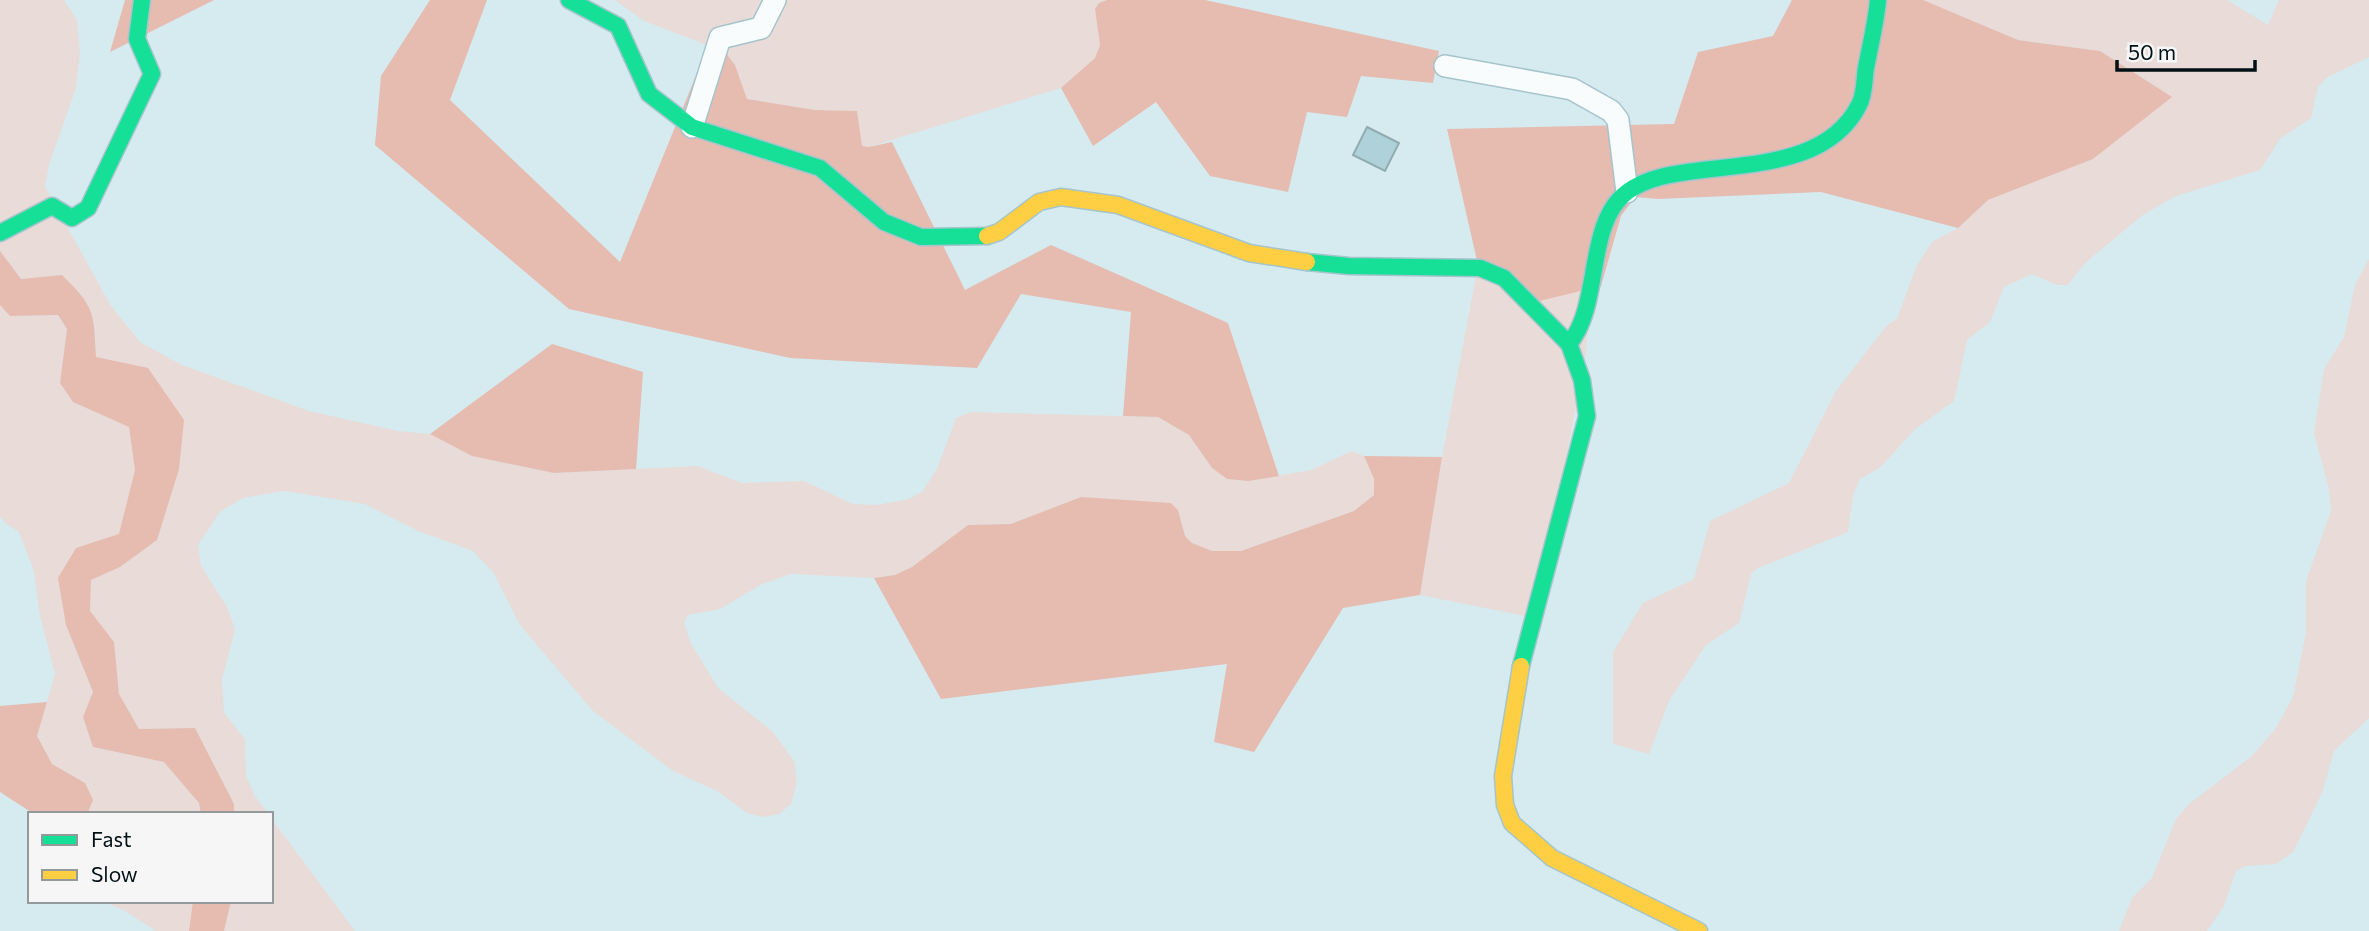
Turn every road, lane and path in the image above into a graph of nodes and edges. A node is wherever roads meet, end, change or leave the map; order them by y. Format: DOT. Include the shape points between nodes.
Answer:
graph roads {
  1 [pos="142,0"];
  2 [pos="569,0"];
  3 [pos="775,0"];
  4 [pos="1873,2"];
  5 [pos="1446,66"];
  6 [pos="692,127"];
  7 [pos="1627,192"];
  8 [pos="0,233"];
  9 [pos="1569,344"];
  10 [pos="1699,931"];
  1 -- 8 [label="street" via="137,39 152,74 88,208 72,218 52,206"];
  2 -- 6 [label="street" via="618,26 649,94"];
  3 -- 6 [label="street" via="761,28 720,38"];
  4 -- 7 [label="street" via="1861,102 1830,139 1768,162 1670,174"];
  5 -- 7 [label="street" via="1572,89 1611,111 1618,120"];
  6 -- 9 [label="street" via="820,168 884,222 921,237 986,236 999,232 1039,202 1061,197 1118,205 1249,253 1291,261 1480,268 1504,278"];
  7 -- 9 [label="street" via="1610,217 1580,328"];
  9 -- 10 [label="street" via="1580,370 1587,416 1523,651 1503,776 1505,805 1512,822 1552,858"];
}
